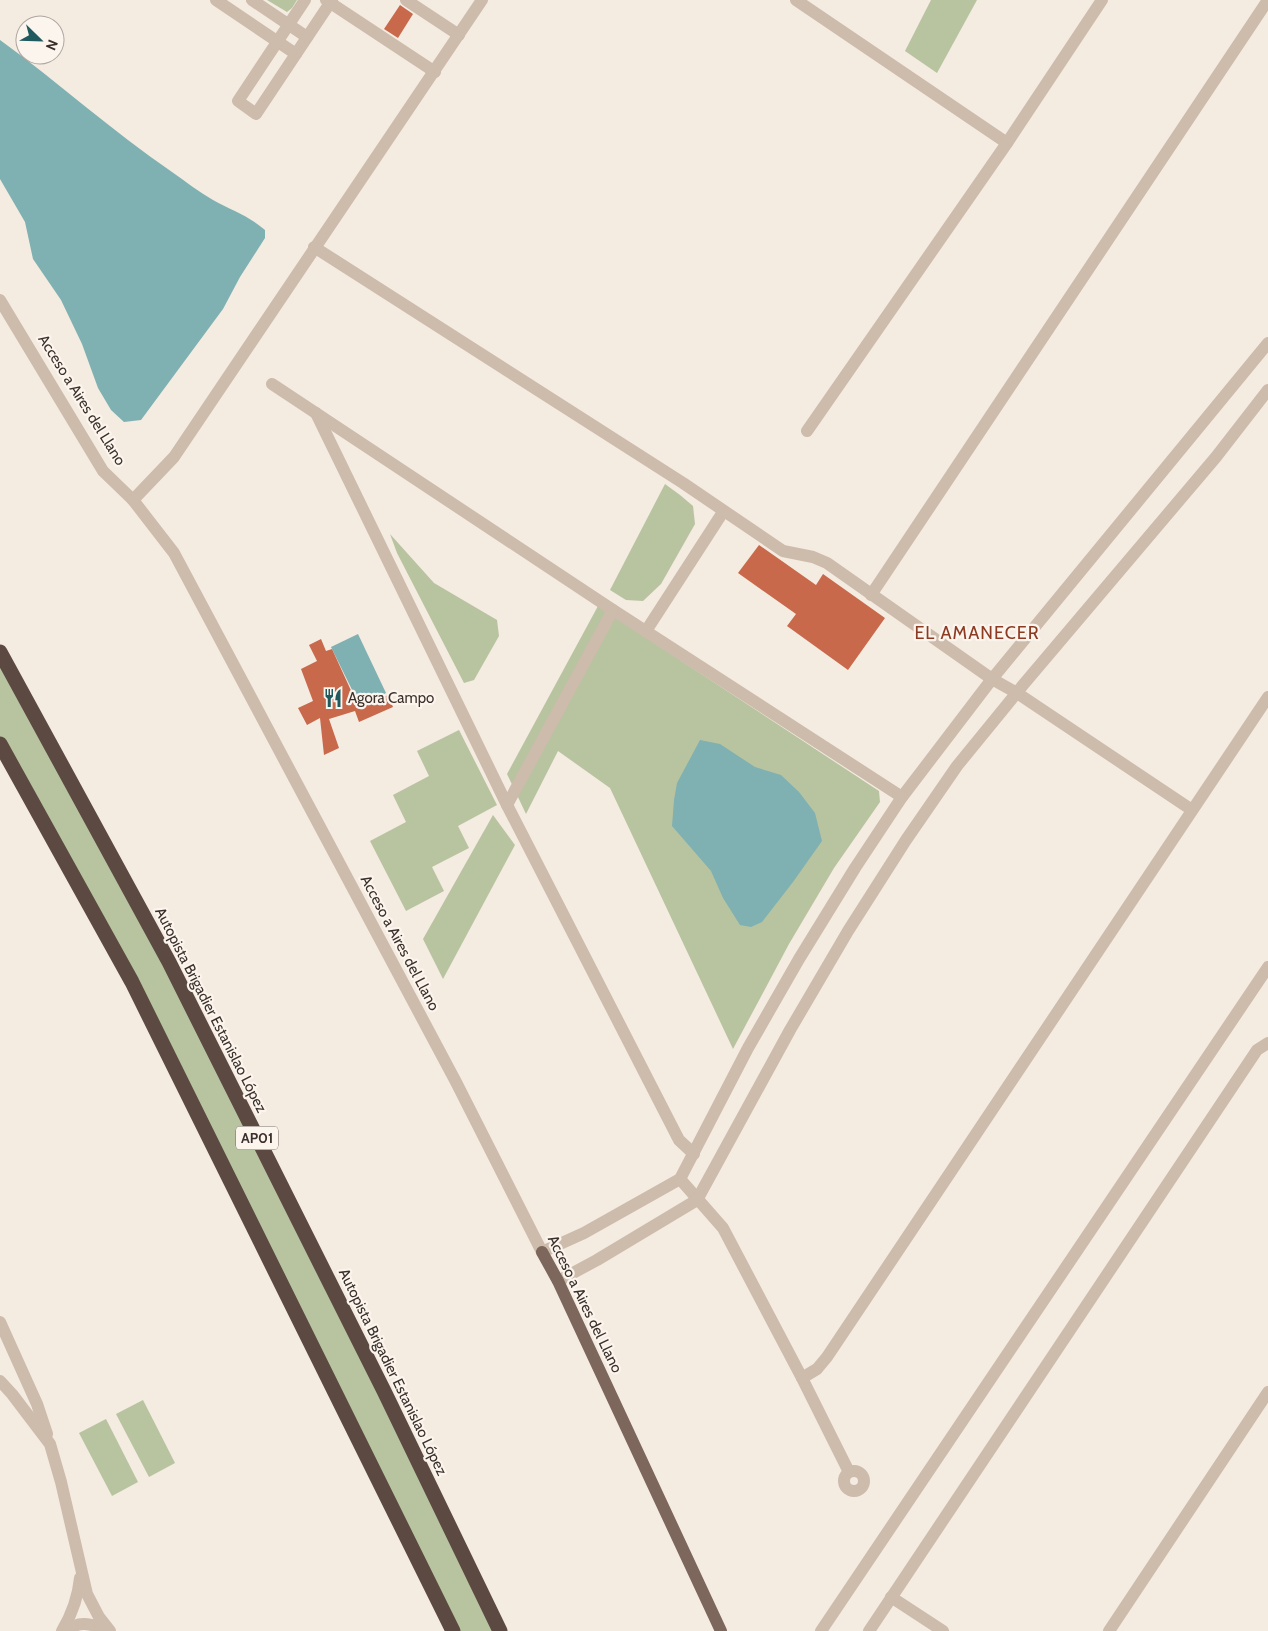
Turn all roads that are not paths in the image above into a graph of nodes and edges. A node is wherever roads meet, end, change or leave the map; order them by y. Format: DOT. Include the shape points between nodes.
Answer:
graph roads {
  1 [pos="216,0"];
  2 [pos="252,0"];
  3 [pos="305,0"];
  4 [pos="406,0"];
  5 [pos="482,0"];
  6 [pos="796,0"];
  7 [pos="1102,0"];
  8 [pos="1268,0"];
  9 [pos="329,1"];
  10 [pos="289,25"];
  11 [pos="458,35"];
  12 [pos="307,37"];
  13 [pos="278,42"];
  14 [pos="296,54"];
  15 [pos="435,72"];
  16 [pos="1007,143"];
  17 [pos="314,247"];
  18 [pos="0,300"];
  19 [pos="1268,343"];
  20 [pos="272,384"];
  21 [pos="1268,390"];
  22 [pos="316,413"];
  23 [pos="807,432"];
  24 [pos="133,500"];
  25 [pos="723,512"];
  26 [pos="871,595"];
  27 [pos="614,610"];
  28 [pos="646,631"];
  29 [pos="0,652"];
  30 [pos="992,678"];
  31 [pos="1017,693"];
  32 [pos="1268,697"];
  33 [pos="0,744"];
  34 [pos="902,797"];
  35 [pos="507,805"];
  36 [pos="1192,810"];
  37 [pos="1268,967"];
  38 [pos="1268,1043"];
  39 [pos="694,1154"];
  40 [pos="680,1180"];
  41 [pos="697,1200"];
  42 [pos="542,1252"];
  43 [pos="558,1281"];
  44 [pos="0,1322"];
  45 [pos="802,1378"];
  46 [pos="0,1381"];
  47 [pos="1268,1392"];
  48 [pos="50,1444"];
  49 [pos="849,1472"];
  50 [pos="81,1568"];
  51 [pos="891,1597"];
  52 [pos="62,1631"];
  53 [pos="67,1631"];
  54 [pos="109,1631"];
  55 [pos="454,1631"];
  56 [pos="500,1631"];
  57 [pos="721,1631"];
  58 [pos="821,1631"];
  59 [pos="869,1631"];
  60 [pos="943,1631"];
  61 [pos="1109,1631"];
  1 -- 13 [label="street"];
  2 -- 10 [label="street"];
  3 -- 10 [label="street"];
  4 -- 11 [label="street"];
  5 -- 11 [label="street"];
  6 -- 16 [label="street"];
  7 -- 16 [label="street"];
  8 -- 26 [label="street"];
  9 -- 12 [label="street"];
  9 -- 15 [label="street"];
  10 -- 12 [label="street"];
  10 -- 13 [label="street"];
  11 -- 15 [label="street"];
  12 -- 14 [label="street"];
  13 -- 14 [label="street"];
  13 -- 14 [label="street" via="238,101 256,114"];
  15 -- 17 [label="street"];
  16 -- 23 [label="street"];
  17 -- 24 [label="street" via="174,457"];
  17 -- 25 [label="street" via="683,483"];
  18 -- 24 [label="street, Acceso a Aires del Llano" via="103,471"];
  19 -- 30 [label="street"];
  20 -- 22 [label="street"];
  21 -- 31 [label="street" via="1216,457"];
  22 -- 27 [label="street"];
  22 -- 35 [label="street"];
  24 -- 42 [label="street, Acceso a Aires del Llano" via="174,553 456,1082"];
  25 -- 26 [label="street" via="783,551 827,563"];
  25 -- 28 [label="street"];
  26 -- 30 [label="street"];
  27 -- 28 [label="street"];
  27 -- 35 [label="street"];
  28 -- 34 [label="street"];
  29 -- 56 [label="highway, Autopista Brigadier Estanislao López / AP01" via="173,970"];
  30 -- 31 [label="street"];
  30 -- 34 [label="street"];
  31 -- 36 [label="street"];
  31 -- 41 [label="street" via="957,766 848,931"];
  32 -- 36 [label="street"];
  33 -- 55 [label="highway, AP01" via="132,982"];
  34 -- 39 [label="street" via="799,959 748,1048"];
  35 -- 39 [label="street" via="679,1140"];
  36 -- 45 [label="street" via="827,1357 817,1369"];
  37 -- 58 [label="street"];
  38 -- 51 [label="street" via="1257,1050"];
  39 -- 40 [label="street"];
  40 -- 41 [label="street"];
  40 -- 42 [label="street" via="584,1233"];
  41 -- 43 [label="street"];
  41 -- 45 [label="street" via="723,1228"];
  42 -- 43 [label="main road, Acceso a Aires del Llano"];
  43 -- 57 [label="main road, Acceso a Aires del Llano"];
  44 -- 48 [label="street" via="37,1404"];
  45 -- 49 [label="street"];
  46 -- 48 [label="street"];
  47 -- 61 [label="street"];
  48 -- 50 [label="street"];
  50 -- 52 [label="street" via="79,1593"];
  50 -- 54 [label="street" via="87,1594"];
  51 -- 59 [label="street"];
  51 -- 60 [label="street"];
  53 -- 54 [label="street" via="82,1624 93,1624"];
}
